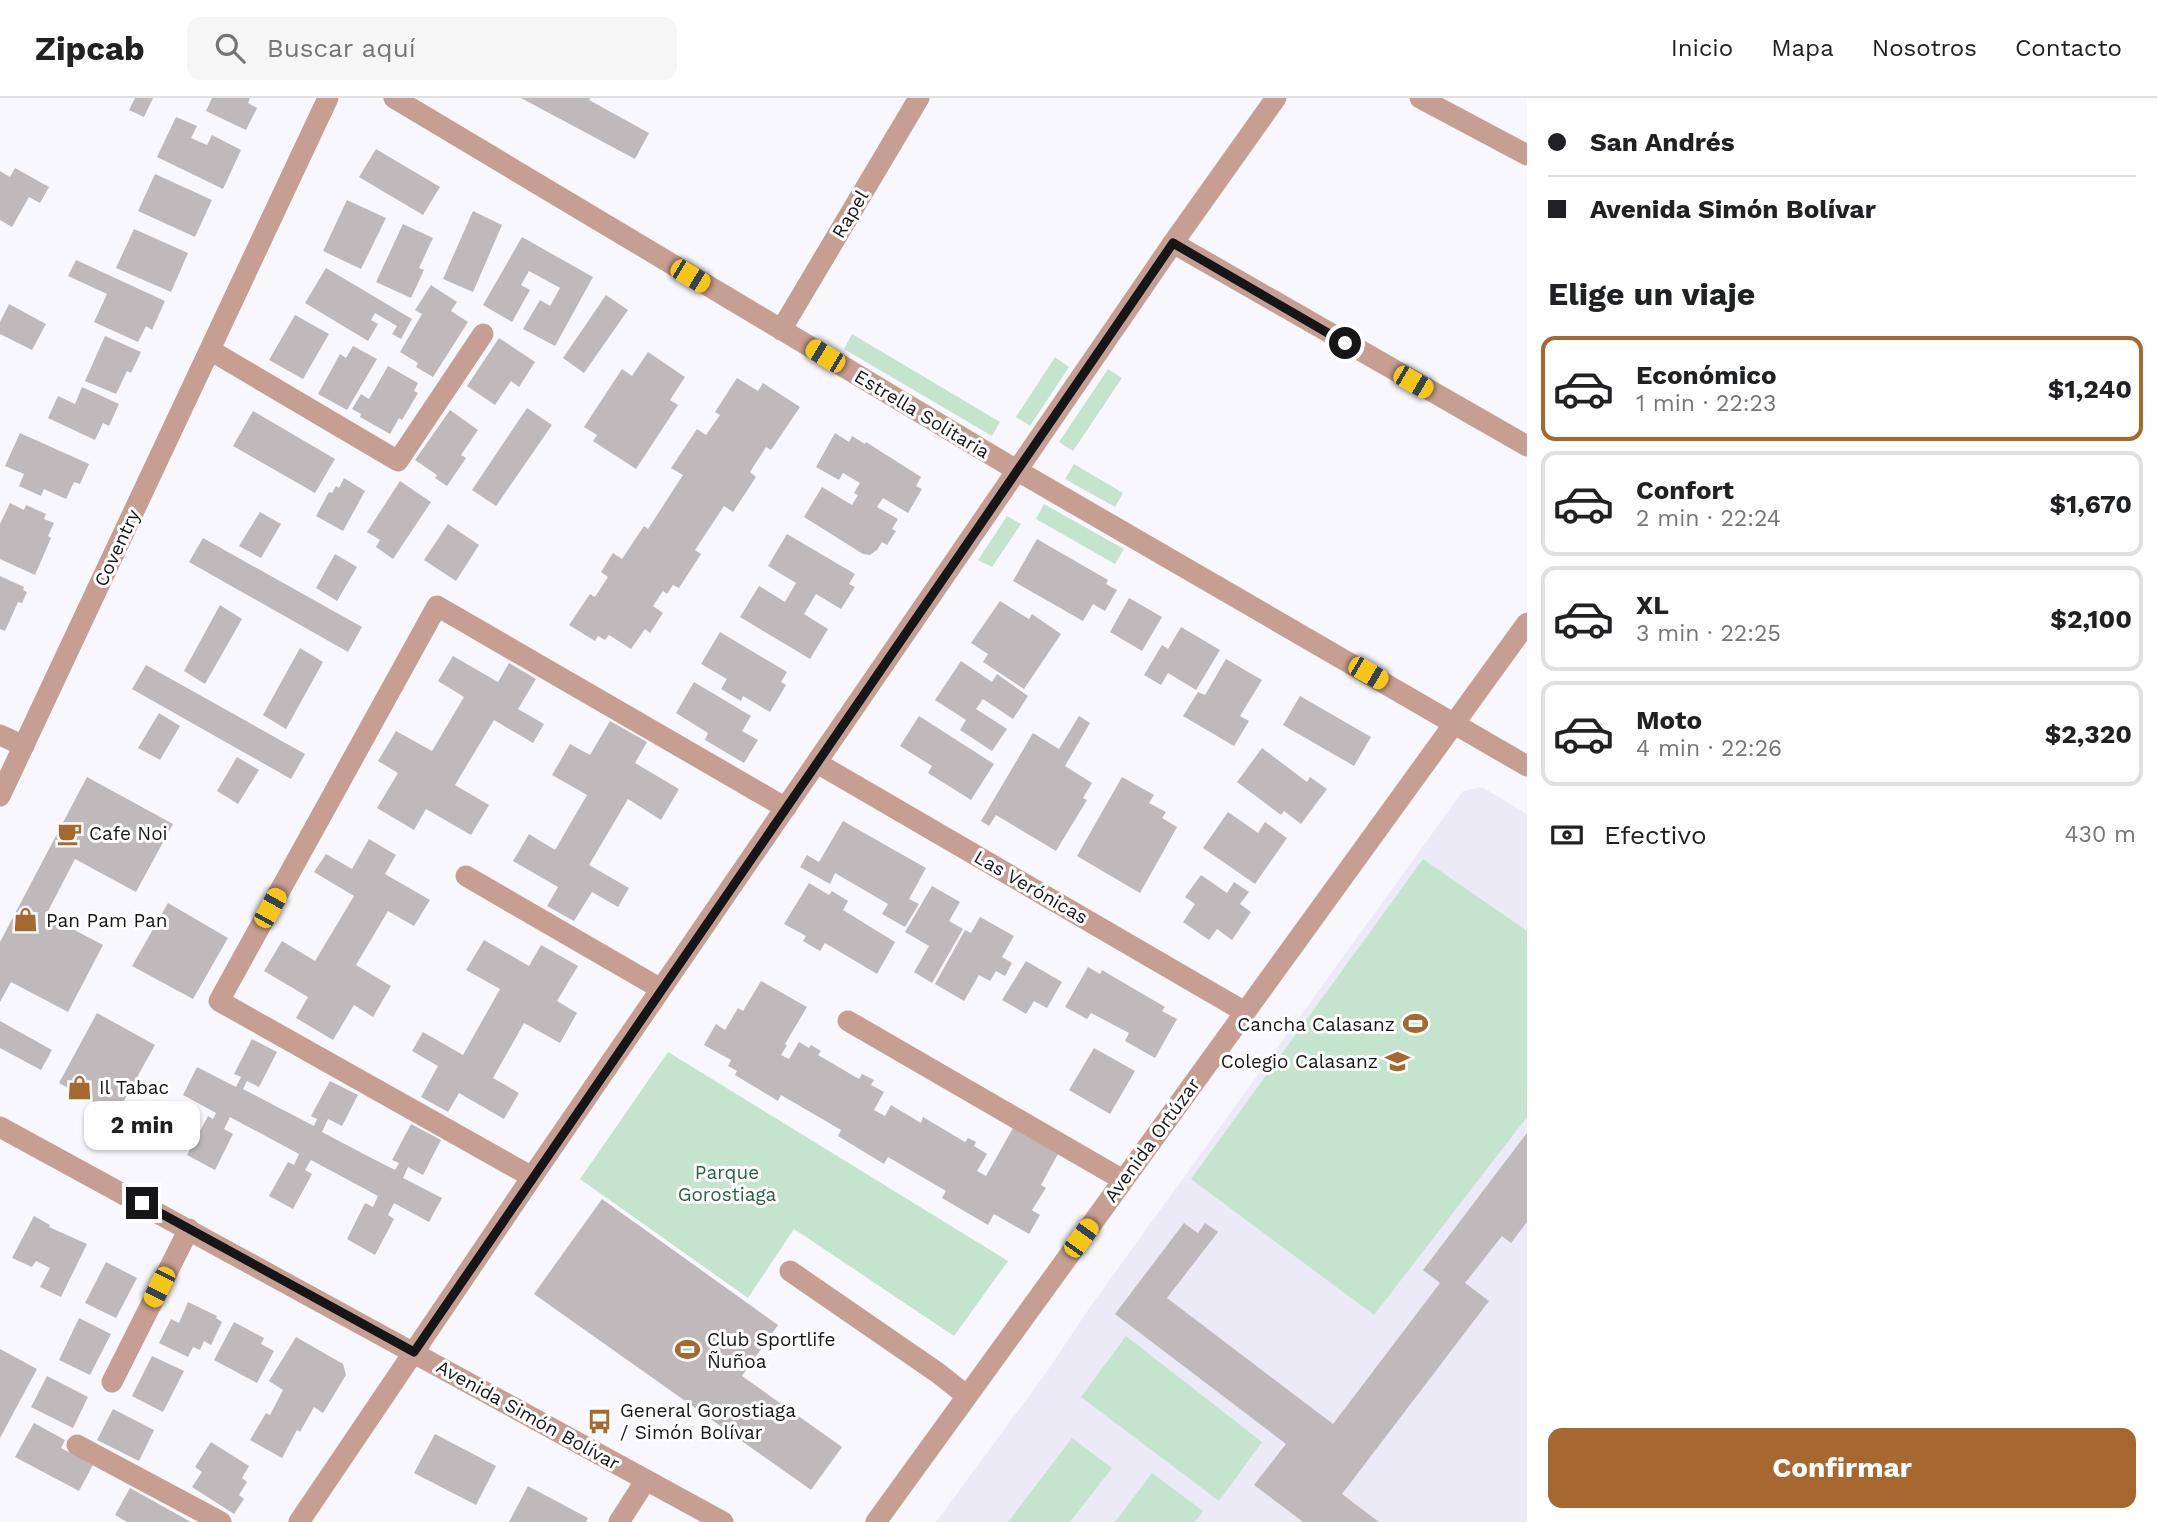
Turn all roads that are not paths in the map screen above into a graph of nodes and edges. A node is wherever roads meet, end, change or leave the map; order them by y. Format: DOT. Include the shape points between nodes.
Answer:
graph roads {
  1 [pos="328,98"];
  2 [pos="394,98"];
  3 [pos="919,98"];
  4 [pos="1276,98"];
  5 [pos="1420,98"];
  6 [pos="1527,155"];
  7 [pos="1173,243"];
  8 [pos="781,330"];
  9 [pos="483,334"];
  10 [pos="210,350"];
  11 [pos="1527,446"];
  12 [pos="1017,471"];
  13 [pos="1527,623"];
  14 [pos="1455,723"];
  15 [pos="0,735"];
  16 [pos="24,746"];
  17 [pos="817,763"];
  18 [pos="1527,766"];
  19 [pos="0,796"];
  20 [pos="786,808"];
  21 [pos="466,876"];
  22 [pos="661,989"];
  23 [pos="1245,1012"];
  24 [pos="848,1021"];
  25 [pos="0,1127"];
  26 [pos="532,1177"];
  27 [pos="1123,1180"];
  28 [pos="189,1229"];
  29 [pos="790,1271"];
  30 [pos="414,1352"];
  31 [pos="112,1382"];
  32 [pos="967,1396"];
  33 [pos="77,1445"];
  34 [pos="646,1480"];
  35 [pos="221,1522"];
  36 [pos="299,1522"];
  37 [pos="619,1522"];
  38 [pos="723,1522"];
  39 [pos="876,1522"];
  1 -- 10 [label="street, Coventry"];
  2 -- 8 [label="street, Estrella Solitaria"];
  3 -- 8 [label="street, Rapel"];
  4 -- 7 [label="street"];
  5 -- 6 [label="street"];
  7 -- 11 [label="street"];
  7 -- 12 [label="street"];
  8 -- 12 [label="street, Estrella Solitaria"];
  9 -- 10 [label="street" via="398,461"];
  10 -- 16 [label="street, Coventry"];
  12 -- 14 [label="street, Estrella Solitaria"];
  12 -- 17 [label="street"];
  13 -- 14 [label="street, Avenida Ortúzar"];
  14 -- 18 [label="street, Estrella Solitaria"];
  14 -- 23 [label="street, Avenida Ortúzar"];
  15 -- 16 [label="street"];
  16 -- 19 [label="street, Coventry"];
  17 -- 20 [label="street"];
  17 -- 23 [label="street, Las Verónicas"];
  20 -- 22 [label="street"];
  20 -- 26 [label="street" via="437,606 219,1001"];
  21 -- 22 [label="street"];
  22 -- 26 [label="street"];
  23 -- 27 [label="street, Avenida Ortúzar"];
  24 -- 27 [label="street"];
  25 -- 28 [label="street, Avenida Simón Bolívar"];
  26 -- 30 [label="street"];
  27 -- 32 [label="street, Avenida Ortúzar"];
  28 -- 30 [label="street, Avenida Simón Bolívar"];
  28 -- 31 [label="street"];
  29 -- 32 [label="street"];
  30 -- 34 [label="street, Avenida Simón Bolívar"];
  30 -- 36 [label="street"];
  32 -- 39 [label="street, Avenida Ortúzar"];
  33 -- 35 [label="street"];
  34 -- 37 [label="street"];
  34 -- 38 [label="street, Avenida Simón Bolívar"];
}
